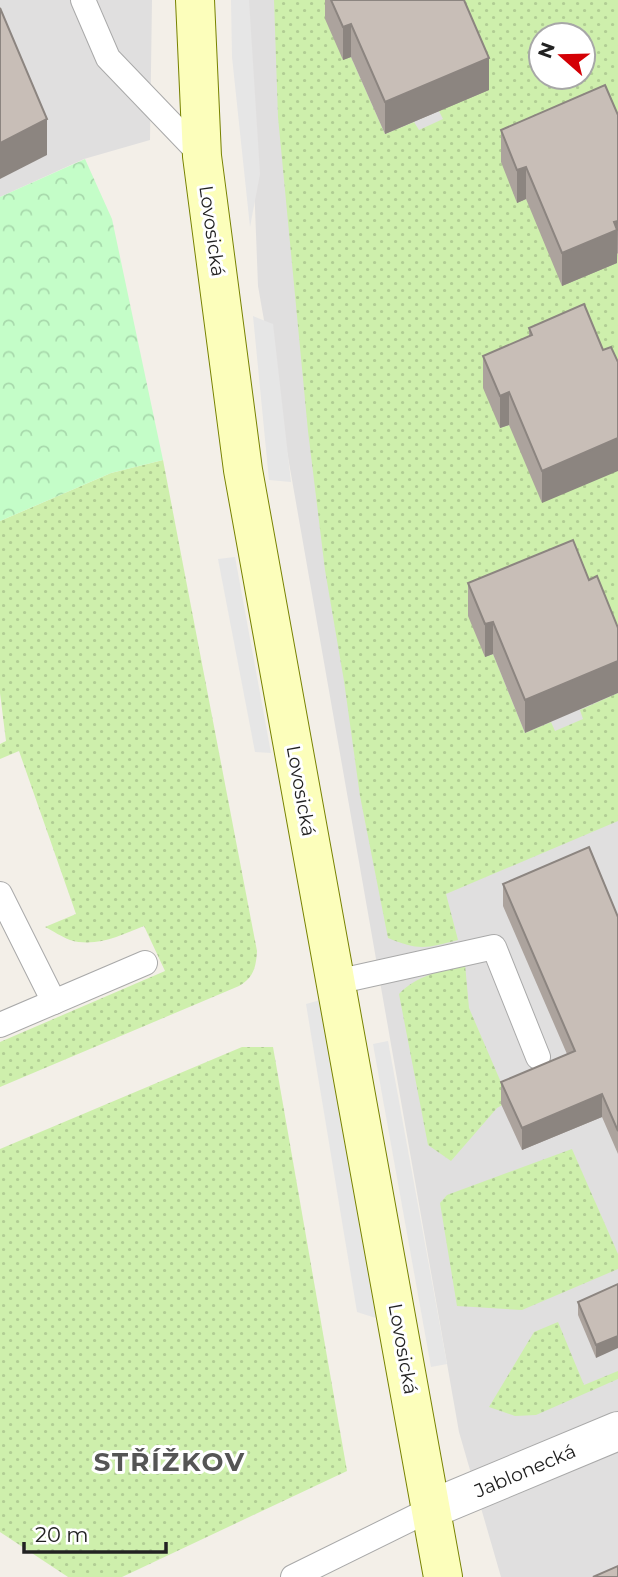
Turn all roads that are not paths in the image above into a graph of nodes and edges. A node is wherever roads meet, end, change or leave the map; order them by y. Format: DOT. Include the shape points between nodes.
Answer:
graph roads {
  1 [pos="83,0"];
  2 [pos="195,0"];
  3 [pos="202,156"];
  4 [pos="0,894"];
  5 [pos="145,963"];
  6 [pos="336,982"];
  7 [pos="54,1002"];
  8 [pos="0,1025"];
  9 [pos="538,1057"];
  10 [pos="618,1432"];
  11 [pos="431,1509"];
  12 [pos="293,1577"];
  13 [pos="443,1577"];
  1 -- 3 [label="lane" via="108,58"];
  2 -- 3 [label="street, Lovosická"];
  3 -- 6 [label="street, Lovosická" via="243,470"];
  4 -- 7 [label="lane"];
  5 -- 7 [label="lane"];
  6 -- 9 [label="lane" via="494,947"];
  6 -- 11 [label="street, Lovosická"];
  7 -- 8 [label="lane"];
  10 -- 11 [label="street, Jablonecká"];
  11 -- 12 [label="lane"];
  11 -- 13 [label="street, Lovosická"];
}
